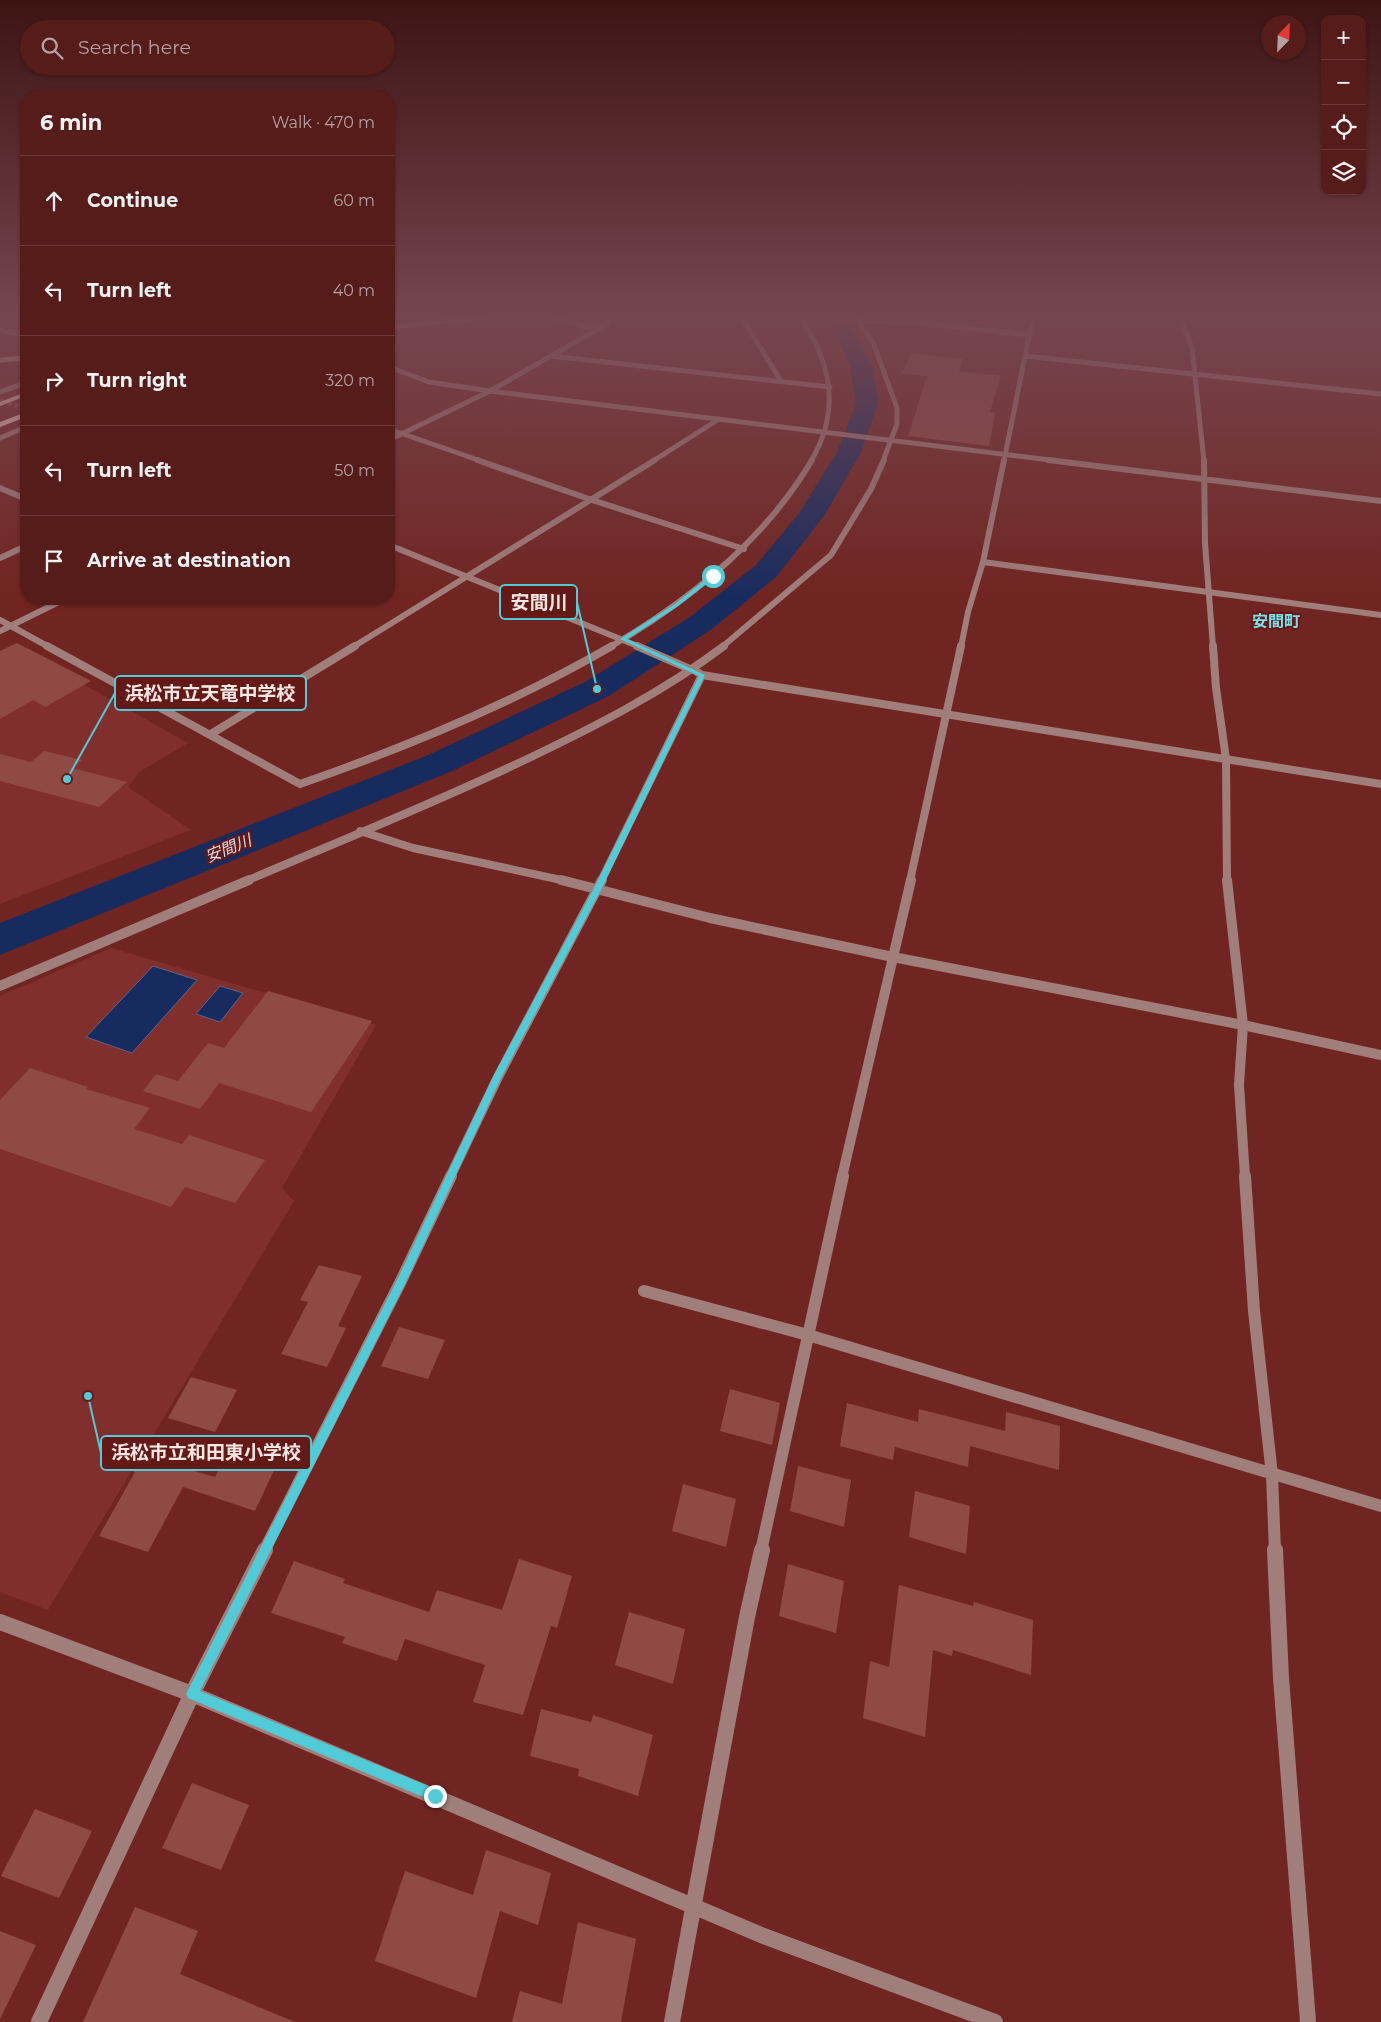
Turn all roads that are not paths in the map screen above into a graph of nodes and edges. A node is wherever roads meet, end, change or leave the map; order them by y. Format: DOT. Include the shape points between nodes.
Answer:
graph roads {
  1 [pos="457,407"];
  2 [pos="624,407"];
  3 [pos="831,407"];
  4 [pos="896,407"];
  5 [pos="1014,407"];
  6 [pos="1199,407"];
  7 [pos="20,410"];
  8 [pos="20,417"];
  9 [pos="0,418"];
  10 [pos="719,419"];
  11 [pos="0,425"];
  12 [pos="20,430"];
  13 [pos="395,431"];
  14 [pos="826,431"];
  15 [pos="402,434"];
  16 [pos="395,437"];
  17 [pos="0,438"];
  18 [pos="892,439"];
  19 [pos="1003,455"];
  20 [pos="1205,478"];
  21 [pos="0,488"];
  22 [pos="20,497"];
  23 [pos="592,500"];
  24 [pos="1381,501"];
  25 [pos="395,548"];
  26 [pos="20,549"];
  27 [pos="744,549"];
  28 [pos="0,558"];
  29 [pos="983,562"];
  30 [pos="467,576"];
  31 [pos="1209,593"];
  32 [pos="53,605"];
  33 [pos="1381,615"];
  34 [pos="0,620"];
  35 [pos="10,626"];
  36 [pos="0,631"];
  37 [pos="623,639"];
  38 [pos="695,671"];
  39 [pos="946,716"];
  40 [pos="212,734"];
  41 [pos="1226,760"];
  42 [pos="1381,784"];
  43 [pos="360,831"];
  44 [pos="598,888"];
  45 [pos="894,957"];
  46 [pos="0,986"];
  47 [pos="1243,1025"];
  48 [pos="1381,1055"];
  49 [pos="644,1291"];
  50 [pos="808,1335"];
  51 [pos="1272,1475"];
  52 [pos="1381,1506"];
  53 [pos="0,1622"];
  54 [pos="192,1694"];
  55 [pos="694,1907"];
  56 [pos="39,2022"];
  57 [pos="672,2022"];
  58 [pos="996,2022"];
  59 [pos="1308,2022"];
  1 -- 15 [label="street"];
  2 -- 10 [label="street"];
  3 -- 14 [label="street"];
  4 -- 18 [label="street" via="897,424"];
  5 -- 19 [label="street"];
  6 -- 20 [label="street"];
  7 -- 9 [label="highway"];
  8 -- 11 [label="highway"];
  10 -- 14 [label="street"];
  10 -- 23 [label="street"];
  12 -- 17 [label="street"];
  13 -- 15 [label="street"];
  14 -- 18 [label="street"];
  14 -- 27 [label="street" via="792,491"];
  15 -- 16 [label="street"];
  15 -- 23 [label="street"];
  18 -- 19 [label="street"];
  18 -- 38 [label="street" via="871,489 831,555"];
  19 -- 20 [label="street"];
  19 -- 29 [label="street"];
  20 -- 24 [label="street"];
  20 -- 31 [label="street"];
  21 -- 22 [label="street"];
  23 -- 27 [label="street"];
  23 -- 30 [label="street"];
  25 -- 30 [label="street"];
  26 -- 28 [label="street"];
  27 -- 37 [label="street" via="676,605"];
  29 -- 31 [label="street"];
  29 -- 39 [label="street" via="968,612"];
  30 -- 37 [label="street"];
  30 -- 40 [label="street"];
  31 -- 33 [label="street"];
  31 -- 41 [label="street" via="1216,688"];
  32 -- 35 [label="street"];
  34 -- 35 [label="street"];
  35 -- 36 [label="street"];
  35 -- 40 [label="street"];
  37 -- 38 [label="street"];
  37 -- 40 [label="street" via="568,672 494,706 337,772 300,784"];
  38 -- 39 [label="street"];
  38 -- 43 [label="street" via="598,725 474,784"];
  38 -- 44 [label="street" via="656,767"];
  39 -- 41 [label="street"];
  39 -- 45 [label="street"];
  41 -- 42 [label="street"];
  41 -- 47 [label="street" via="1227,879"];
  43 -- 44 [label="street" via="413,848"];
  43 -- 46 [label="street"];
  44 -- 45 [label="street" via="710,918"];
  44 -- 54 [label="street" via="498,1077 401,1281"];
  45 -- 47 [label="street"];
  45 -- 50 [label="street"];
  47 -- 48 [label="street"];
  47 -- 51 [label="street" via="1239,1085 1254,1311"];
  49 -- 50 [label="street"];
  50 -- 51 [label="street"];
  50 -- 55 [label="street" via="747,1617"];
  51 -- 52 [label="street"];
  51 -- 59 [label="street" via="1281,1678"];
  53 -- 54 [label="street"];
  54 -- 55 [label="street"];
  54 -- 56 [label="street"];
  55 -- 57 [label="street"];
  55 -- 58 [label="street"];
}
